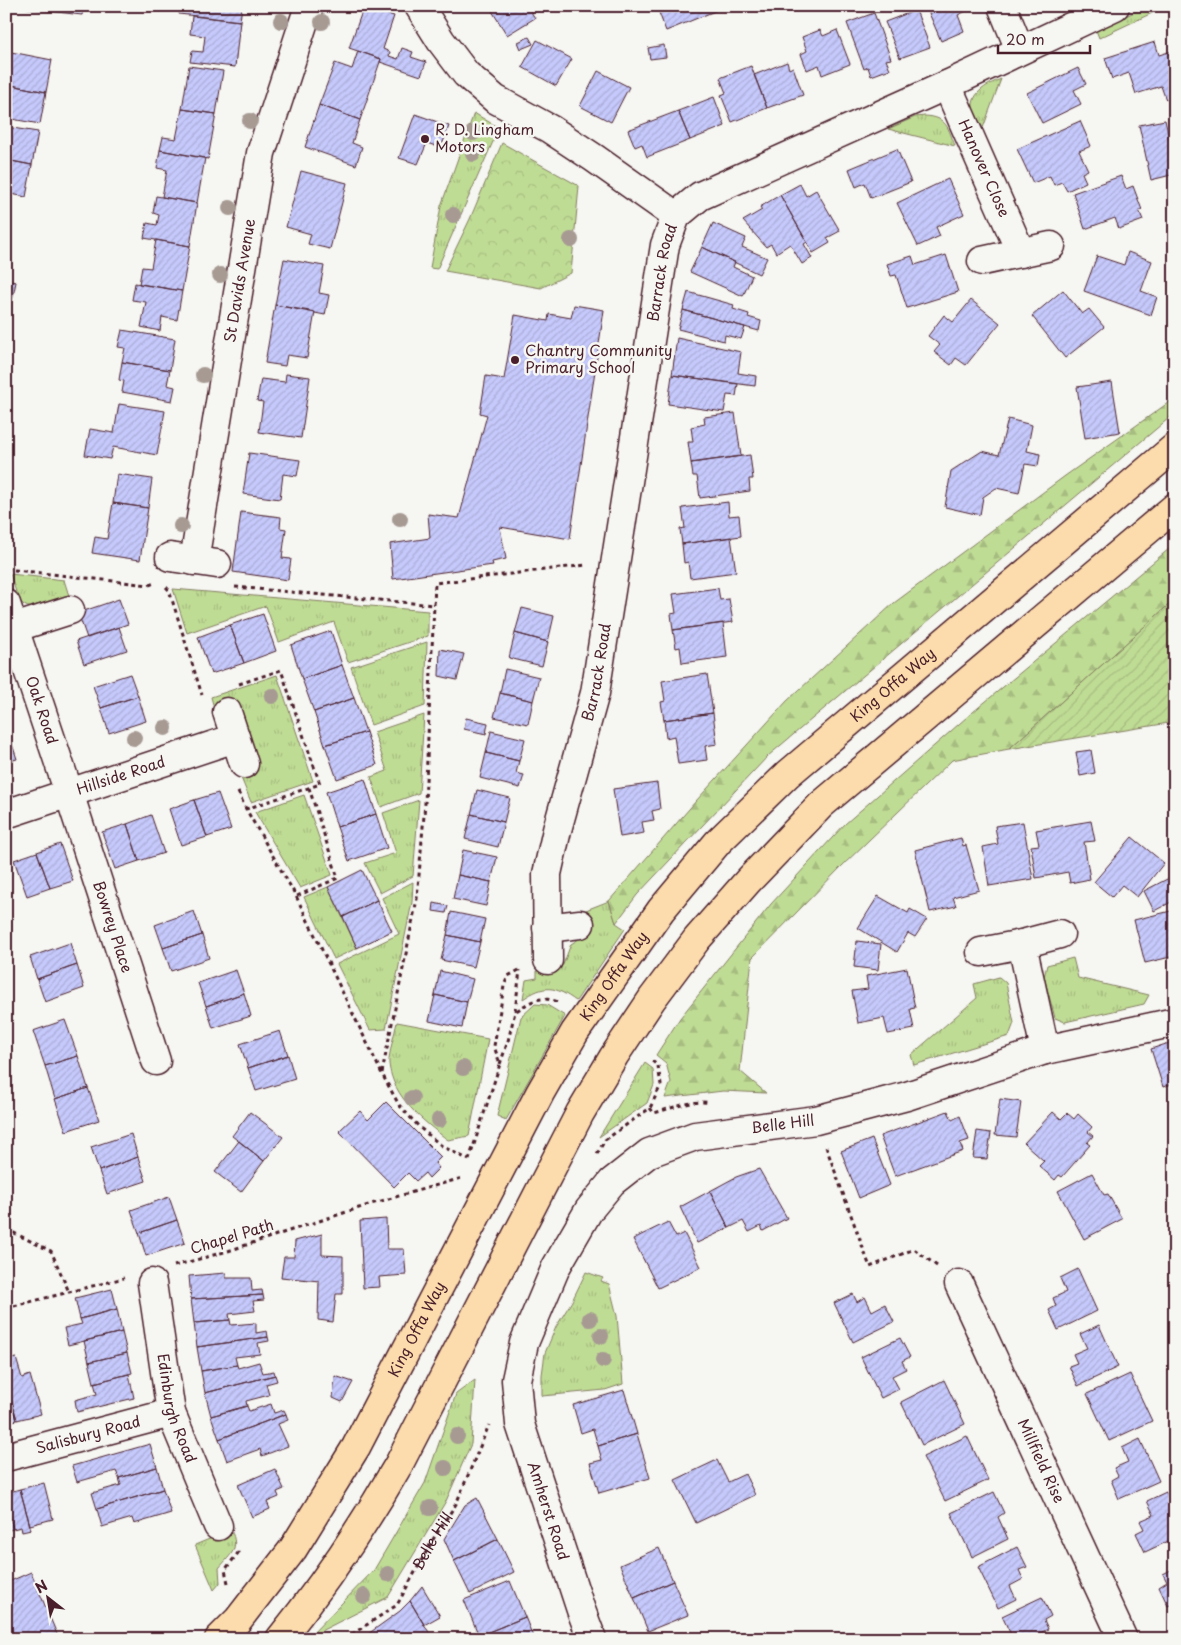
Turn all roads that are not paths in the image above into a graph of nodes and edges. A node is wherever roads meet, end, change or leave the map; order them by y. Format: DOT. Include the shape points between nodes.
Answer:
graph roads {
  1 [pos="309,6"];
  2 [pos="419,6"];
  3 [pos="1002,6"];
  4 [pos="1115,6"];
  5 [pos="1020,50"];
  6 [pos="947,85"];
  7 [pos="676,216"];
  8 [pos="1052,246"];
  9 [pos="1021,253"];
  10 [pos="982,261"];
  11 [pos="1175,446"];
  12 [pos="1175,507"];
  13 [pos="194,570"];
  14 [pos="70,610"];
  15 [pos="10,616"];
  16 [pos="219,703"];
  17 [pos="236,738"];
  18 [pos="239,774"];
  19 [pos="70,793"];
  20 [pos="6,814"];
  21 [pos="580,924"];
  22 [pos="547,928"];
  23 [pos="1060,934"];
  24 [pos="1022,944"];
  25 [pos="981,952"];
  26 [pos="548,960"];
  27 [pos="1175,1022"];
  28 [pos="1044,1050"];
  29 [pos="156,1061"];
  30 [pos="151,1275"];
  31 [pos="959,1284"];
  32 [pos="516,1380"];
  33 [pos="171,1413"];
  34 [pos="6,1457"];
  35 [pos="218,1526"];
  36 [pos="219,1639"];
  37 [pos="280,1639"];
  38 [pos="592,1639"];
  39 [pos="1123,1639"];
  1 -- 13 [label="street, St Davids Avenue" via="261,154"];
  2 -- 7 [label="street" via="466,74 495,99 572,143"];
  3 -- 5 [label="street"];
  4 -- 5 [label="street, Barrack Road"];
  5 -- 6 [label="street, Barrack Road"];
  6 -- 7 [label="street, Barrack Road" via="700,196"];
  6 -- 9 [label="street, Hanover Close"];
  7 -- 22 [label="street, Barrack Road" via="665,244 594,693 547,874"];
  8 -- 9 [label="street"];
  9 -- 10 [label="street"];
  11 -- 36 [label="highway, King Offa Way" via="788,774 718,842 661,910 575,1032 356,1447 293,1549 238,1620"];
  12 -- 37 [label="highway" via="821,805 697,939 646,1007 580,1113 378,1500 339,1562"];
  14 -- 15 [label="street, Oak Road"];
  15 -- 19 [label="street, Oak Road"];
  16 -- 17 [label="street"];
  17 -- 18 [label="street"];
  17 -- 19 [label="street, Hillside Road"];
  19 -- 20 [label="street, Hillside Road"];
  19 -- 29 [label="street, Bowrey Place"];
  21 -- 22 [label="street"];
  22 -- 26 [label="street, Barrack Road"];
  23 -- 24 [label="street"];
  24 -- 25 [label="street"];
  24 -- 28 [label="street"];
  27 -- 28 [label="street, Belle Hill"];
  28 -- 32 [label="street, Belle Hill" via="907,1096 816,1120 695,1136 649,1153 612,1182 588,1210 556,1268 524,1343"];
  30 -- 33 [label="street, Edinburgh Road"];
  31 -- 39 [label="street, Millfield Rise"];
  32 -- 38 [label="street, Amherst Road" via="520,1424"];
  33 -- 34 [label="street, Salisbury Road"];
  33 -- 35 [label="street, Edinburgh Road"];
}
